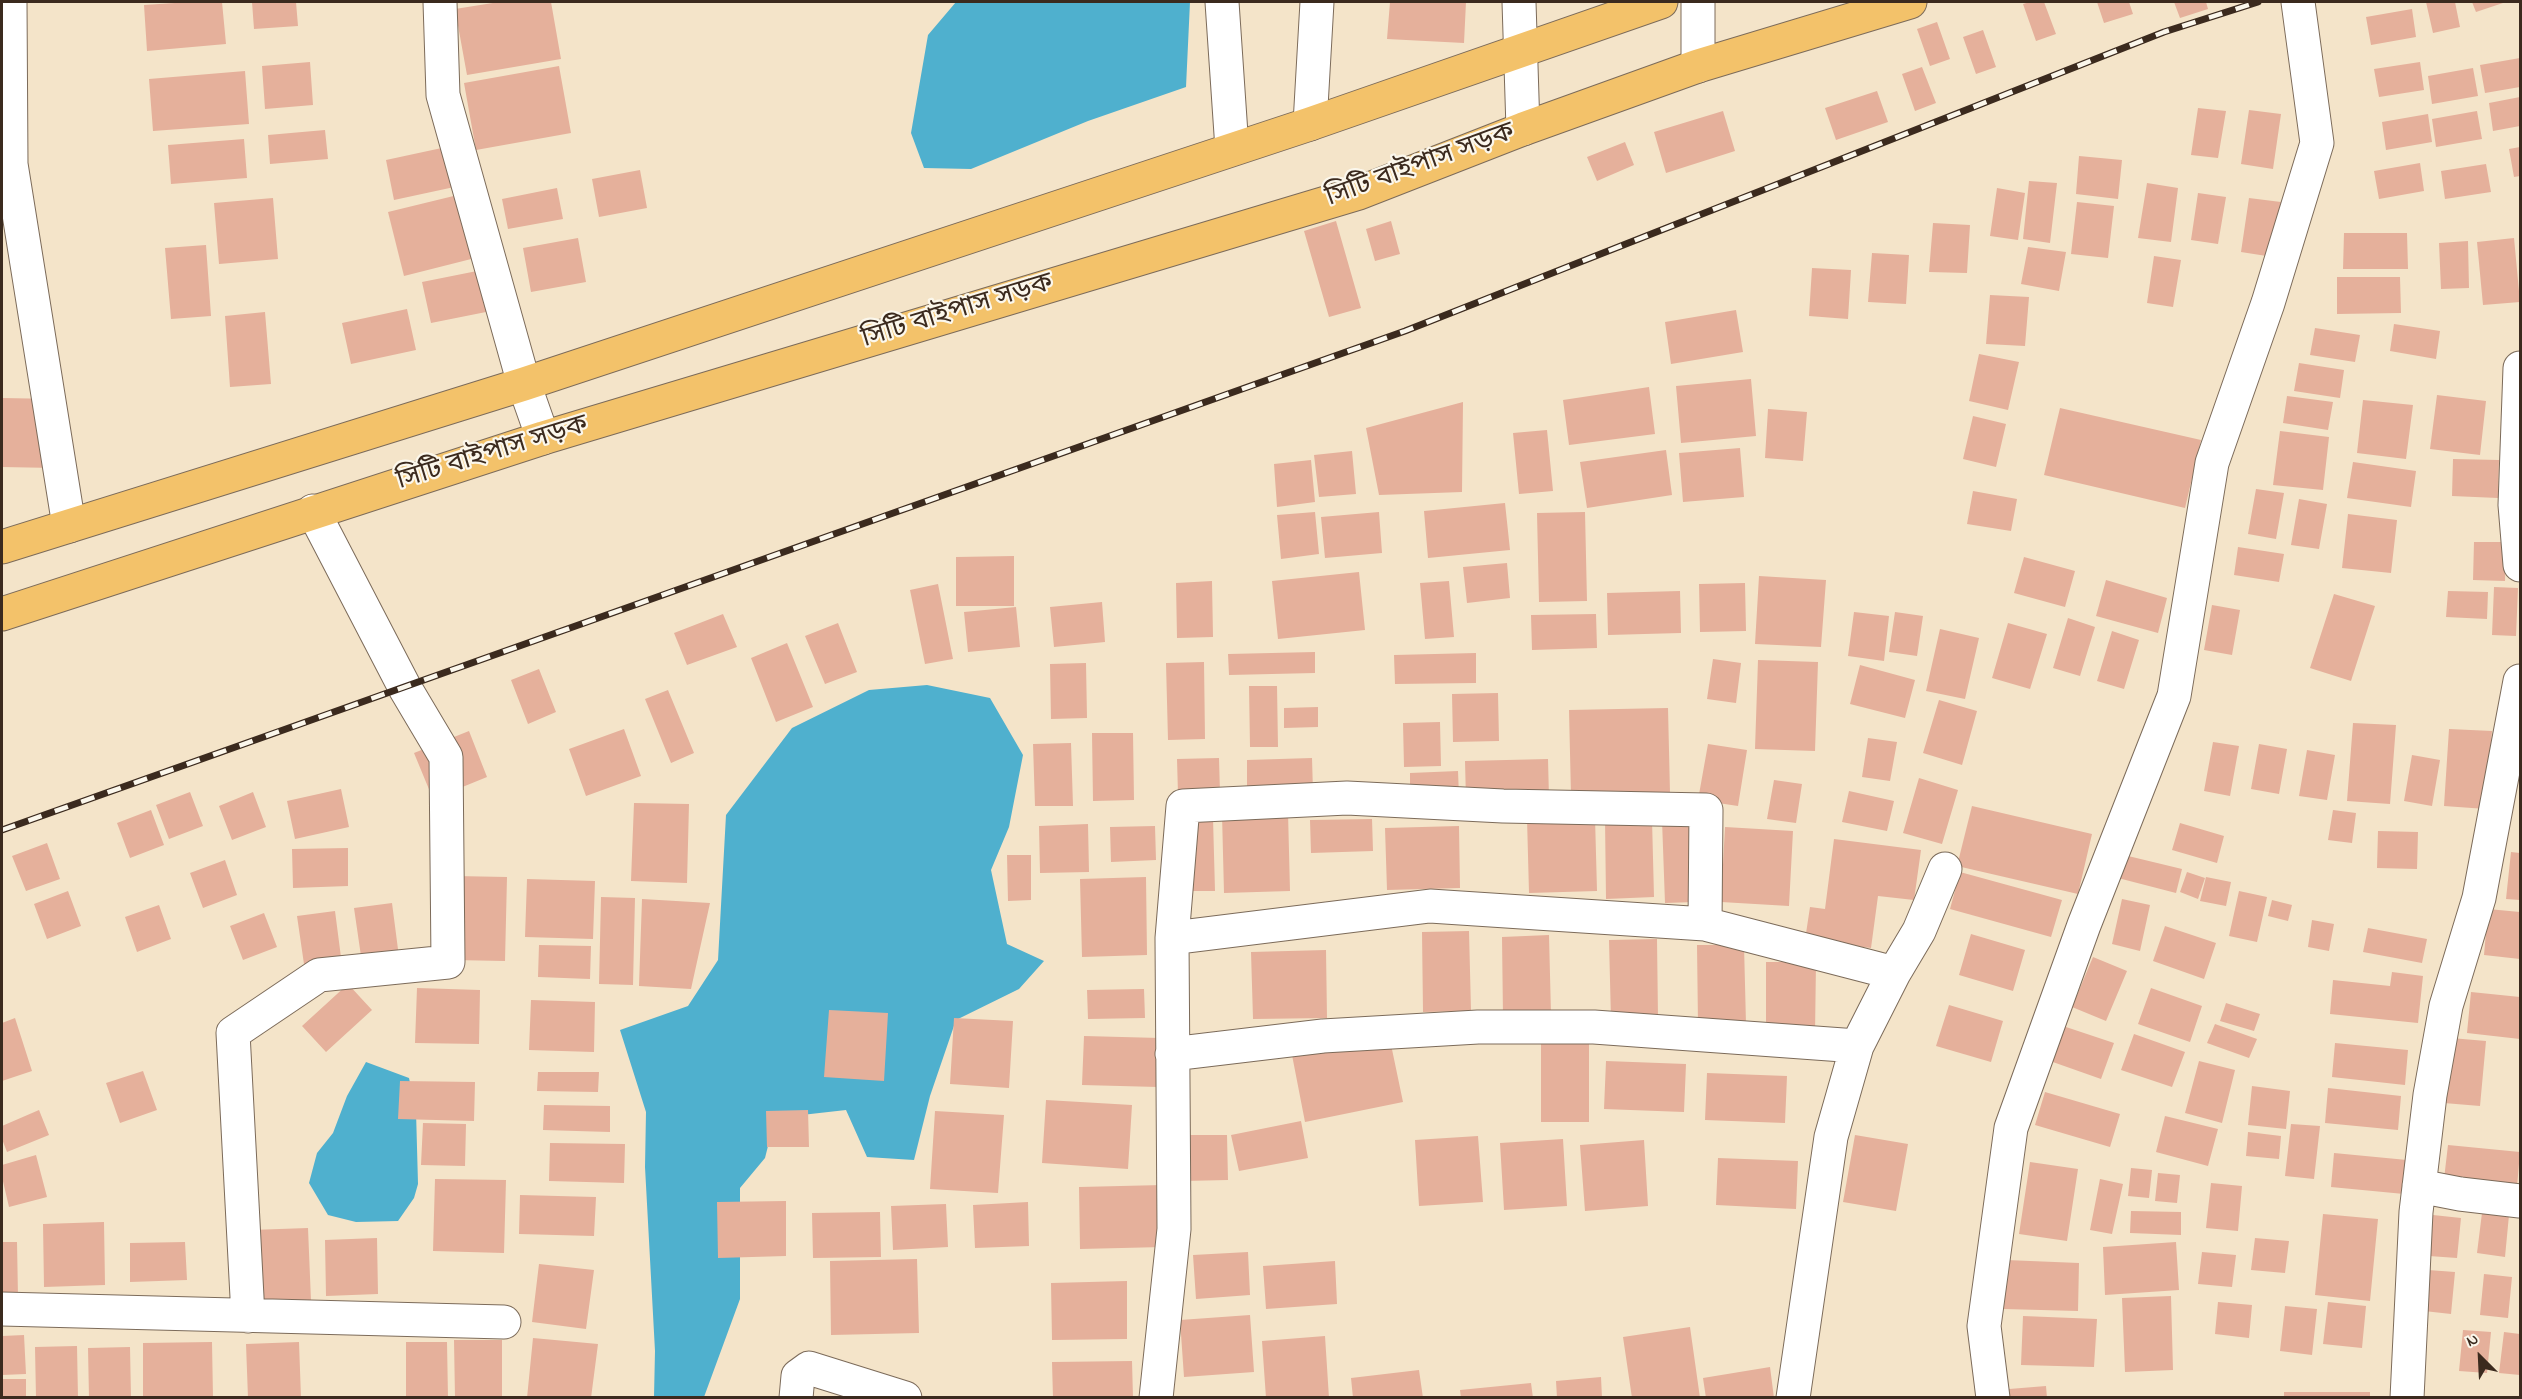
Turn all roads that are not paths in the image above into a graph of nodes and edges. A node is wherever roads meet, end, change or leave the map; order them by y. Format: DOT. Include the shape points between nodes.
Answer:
graph roads {
  1 [pos="10,2"];
  2 [pos="440,2"];
  3 [pos="1222,2"];
  4 [pos="1317,2"];
  5 [pos="1519,2"];
  6 [pos="1661,2"];
  7 [pos="1698,2"];
  8 [pos="1910,2"];
  9 [pos="2298,2"];
  10 [pos="1519,52"];
  11 [pos="1698,66"];
  12 [pos="1310,124"];
  13 [pos="1523,129"];
  14 [pos="1232,149"];
  15 [pos="2520,368"];
  16 [pos="524,384"];
  17 [pos="543,438"];
  18 [pos="313,511"];
  19 [pos="69,526"];
  20 [pos="2,547"];
  21 [pos="2520,565"];
  22 [pos="2,614"];
  23 [pos="2520,681"];
  24 [pos="1945,869"];
  25 [pos="1705,924"];
  26 [pos="1172,938"];
  27 [pos="1894,974"];
  28 [pos="1857,1046"];
  29 [pos="1172,1054"];
  30 [pos="2419,1186"];
  31 [pos="2520,1201"];
  32 [pos="2,1309"];
  33 [pos="248,1316"];
  34 [pos="504,1322"];
  35 [pos="796,1398"];
  36 [pos="905,1398"];
  37 [pos="1156,1398"];
  38 [pos="1793,1398"];
  39 [pos="1993,1398"];
  40 [pos="2407,1398"];
  1 -- 19 [label="street" via="11,164"];
  2 -- 16 [label="street" via="443,95"];
  3 -- 14 [label="street"];
  4 -- 12 [label="street"];
  5 -- 10 [label="street"];
  6 -- 10 [label="main road"];
  7 -- 11 [label="street"];
  8 -- 11 [label="main road, সিটি বাইপাস সড়ক"];
  9 -- 39 [label="street" via="2317,143 2268,303 2212,463 2174,696 2084,925 2011,1128 1984,1326"];
  10 -- 12 [label="main road"];
  10 -- 13 [label="street"];
  11 -- 13 [label="main road, সিটি বাইপাস সড়ক"];
  12 -- 14 [label="main road"];
  13 -- 17 [label="main road, সিটি বাইপাস সড়ক" via="1359,193"];
  14 -- 16 [label="main road"];
  15 -- 21 [label="street" via="2515,505"];
  16 -- 17 [label="street"];
  16 -- 19 [label="main road"];
  17 -- 18 [label="main road, সিটি বাইপাস সড়ক"];
  18 -- 22 [label="main road, সিটি বাইপাস সড়ক"];
  18 -- 33 [label="street" via="405,688 446,757 448,962 319,975 233,1033"];
  19 -- 20 [label="main road"];
  23 -- 30 [label="street" via="2479,898 2446,1006"];
  24 -- 27 [label="street" via="1919,932"];
  25 -- 26 [label="street" via="1430,906"];
  25 -- 26 [label="street" via="1706,810 1347,798 1183,806"];
  25 -- 27 [label="street"];
  26 -- 29 [label="street"];
  27 -- 28 [label="street"];
  28 -- 29 [label="street" via="1594,1027 1478,1027 1323,1036"];
  28 -- 38 [label="street" via="1832,1137"];
  29 -- 37 [label="street" via="1174,1230"];
  30 -- 31 [label="street"];
  30 -- 40 [label="street"];
  32 -- 33 [label="street"];
  33 -- 34 [label="street"];
  35 -- 36 [label="street" via="798,1376 809,1368"];
}
